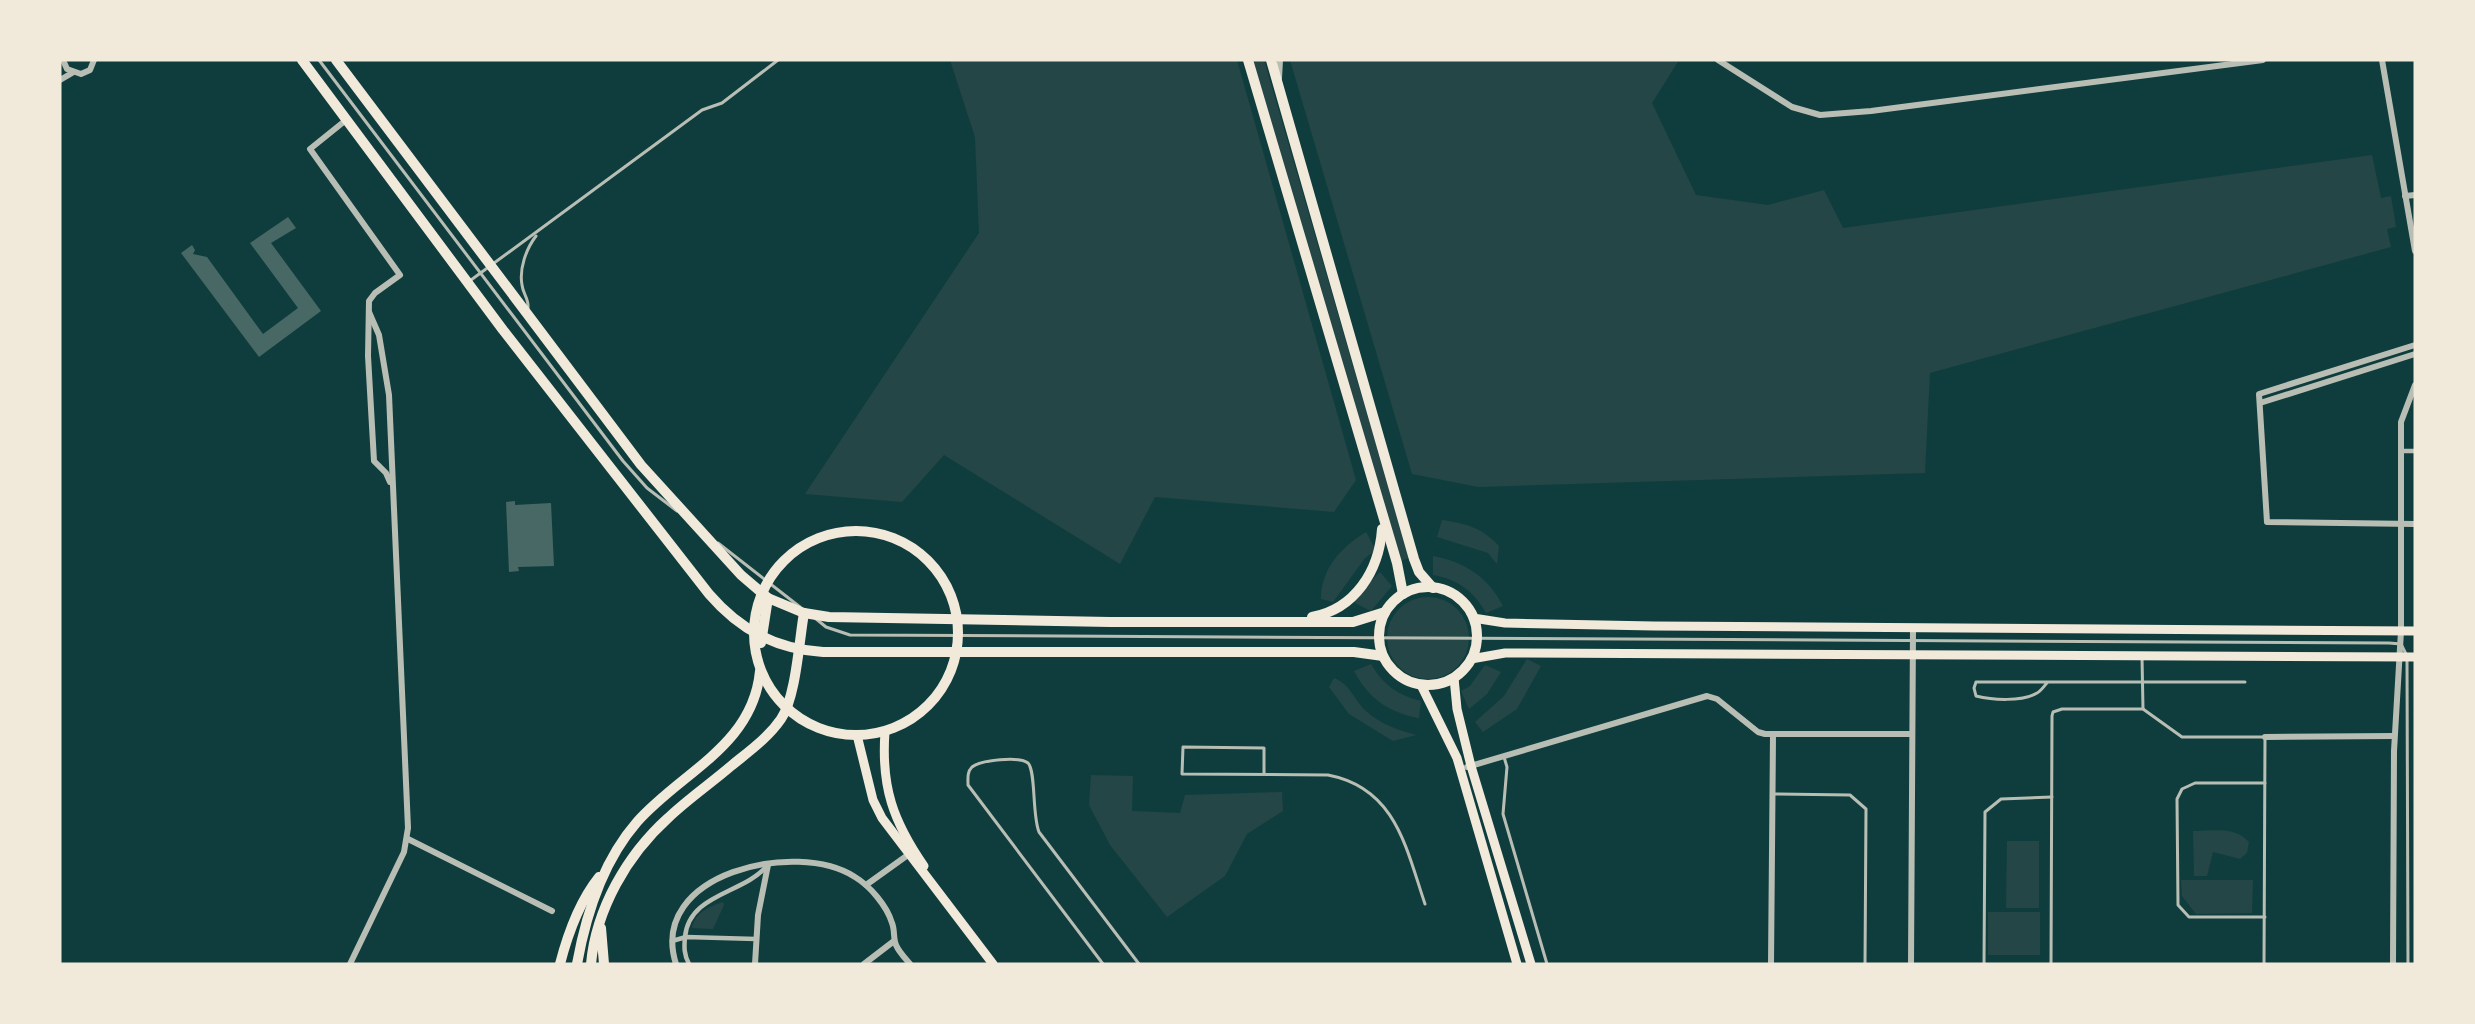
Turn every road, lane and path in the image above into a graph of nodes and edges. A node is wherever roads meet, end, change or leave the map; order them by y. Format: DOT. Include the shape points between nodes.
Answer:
graph roads {
  1 [pos="94,60"];
  2 [pos="302,60"];
  3 [pos="319,60"];
  4 [pos="336,60"];
  5 [pos="778,60"];
  6 [pos="1248,60"];
  7 [pos="1271,60"];
  8 [pos="1280,60"];
  9 [pos="1718,60"];
  10 [pos="2263,60"];
  11 [pos="2382,60"];
  12 [pos="62,61"];
  13 [pos="72,73"];
  14 [pos="60,80"];
  15 [pos="1279,88"];
  16 [pos="346,120"];
  17 [pos="2415,195"];
  18 [pos="2405,196"];
  19 [pos="539,232"];
  20 [pos="2415,251"];
  21 [pos="492,264"];
  22 [pos="468,282"];
  23 [pos="527,311"];
  24 [pos="369,312"];
  25 [pos="2415,345"];
  26 [pos="2415,354"];
  27 [pos="2415,385"];
  28 [pos="2260,403"];
  29 [pos="2415,451"];
  30 [pos="2401,452"];
  31 [pos="392,486"];
  32 [pos="1383,523"];
  33 [pos="2401,524"];
  34 [pos="2415,524"];
  35 [pos="695,525"];
  36 [pos="1433,588"];
  37 [pos="1402,594"];
  38 [pos="768,598"];
  39 [pos="1385,612"];
  40 [pos="807,614"];
  41 [pos="1473,618"];
  42 [pos="1300,621"];
  43 [pos="1913,628"];
  44 [pos="2401,631"];
  45 [pos="2415,631"];
  46 [pos="1380,637"];
  47 [pos="761,638"];
  48 [pos="1476,639"];
  49 [pos="1913,640"];
  50 [pos="2401,644"];
  51 [pos="797,650"];
  52 [pos="1913,654"];
  53 [pos="2142,655"];
  54 [pos="1383,656"];
  55 [pos="2407,657"];
  56 [pos="1471,659"];
  57 [pos="1454,678"];
  58 [pos="2245,681"];
  59 [pos="2047,683"];
  60 [pos="2143,683"];
  61 [pos="1421,685"];
  62 [pos="2143,709"];
  63 [pos="885,732"];
  64 [pos="1912,734"];
  65 [pos="857,735"];
  66 [pos="1773,735"];
  67 [pos="2394,736"];
  68 [pos="2265,737"];
  69 [pos="1503,756"];
  70 [pos="1471,765"];
  71 [pos="1461,769"];
  72 [pos="1264,774"];
  73 [pos="2265,783"];
  74 [pos="1772,794"];
  75 [pos="2052,797"];
  76 [pos="408,839"];
  77 [pos="911,852"];
  78 [pos="614,859"];
  79 [pos="768,865"];
  80 [pos="866,885"];
  81 [pos="1425,904"];
  82 [pos="1500,908"];
  83 [pos="552,911"];
  84 [pos="2265,917"];
  85 [pos="600,922"];
  86 [pos="685,938"];
  87 [pos="756,939"];
  88 [pos="672,941"];
  89 [pos="894,941"];
  90 [pos="351,964"];
  91 [pos="560,964"];
  92 [pos="577,964"];
  93 [pos="591,964"];
  94 [pos="604,964"];
  95 [pos="676,964"];
  96 [pos="689,964"];
  97 [pos="755,964"];
  98 [pos="864,964"];
  99 [pos="910,964"];
  100 [pos="993,964"];
  101 [pos="998,964"];
  102 [pos="1103,964"];
  103 [pos="1139,964"];
  104 [pos="1517,964"];
  105 [pos="1525,964"];
  106 [pos="1530,964"];
  107 [pos="1547,964"];
  108 [pos="1772,964"];
  109 [pos="1864,964"];
  110 [pos="1911,964"];
  111 [pos="1983,964"];
  112 [pos="2051,964"];
  113 [pos="2264,964"];
  114 [pos="2393,964"];
  115 [pos="2408,964"];
  1 -- 13 [label="street" via="86,73"];
  2 -- 16 [label="main road"];
  3 -- 35 [label="lane" via="623,461 647,488"];
  4 -- 21 [label="main road"];
  5 -- 19 [label="lane" via="722,103 702,110"];
  6 -- 32 [label="main road"];
  7 -- 15 [label="main road"];
  8 -- 15 [label="street"];
  9 -- 10 [label="street" via="1792,107 1820,115"];
  11 -- 18 [label="street"];
  12 -- 13 [label="street"];
  13 -- 14 [label="street"];
  15 -- 36 [label="main road" via="1414,559"];
  16 -- 22 [label="main road"];
  16 -- 24 [label="street" via="310,149 400,275 375,293 369,301"];
  17 -- 18 [label="street"];
  18 -- 20 [label="street"];
  19 -- 21 [label="lane"];
  19 -- 23 [label="lane" via="529,245 521,276"];
  21 -- 22 [label="lane"];
  21 -- 23 [label="main road"];
  22 -- 47 [label="main road" via="709,594"];
  23 -- 35 [label="main road" via="641,465"];
  24 -- 31 [label="street" via="387,375"];
  24 -- 31 [label="street" via="374,461"];
  25 -- 28 [label="street" via="2259,394"];
  26 -- 28 [label="street"];
  27 -- 30 [label="street" via="2401,422"];
  28 -- 33 [label="street" via="2267,522"];
  29 -- 30 [label="street"];
  30 -- 33 [label="street"];
  31 -- 76 [label="street"];
  32 -- 37 [label="main road"];
  32 -- 42 [label="main road" via="1374,566 1350,600 1337,610"];
  33 -- 34 [label="street"];
  33 -- 44 [label="street"];
  35 -- 38 [label="main road"];
  35 -- 40 [label="lane"];
  36 -- 37 [label="main road"];
  36 -- 41 [label="main road" via="1457,597"];
  37 -- 39 [label="main road"];
  38 -- 40 [label="main road"];
  38 -- 47 [label="main road"];
  39 -- 42 [label="main road" via="1353,622"];
  39 -- 46 [label="main road"];
  40 -- 42 [label="main road" via="1008,621"];
  40 -- 46 [label="lane" via="826,627 850,635"];
  40 -- 51 [label="main road"];
  41 -- 43 [label="main road" via="1505,623"];
  41 -- 48 [label="main road"];
  43 -- 44 [label="main road"];
  43 -- 49 [label="street"];
  44 -- 45 [label="main road"];
  44 -- 50 [label="street"];
  46 -- 48 [label="lane"];
  46 -- 54 [label="main road"];
  47 -- 51 [label="main road"];
  47 -- 78 [label="main road" via="758,688 745,721 717,753 648,811 625,838"];
  48 -- 49 [label="lane"];
  48 -- 56 [label="main road"];
  49 -- 50 [label="lane"];
  49 -- 52 [label="street"];
  50 -- 55 [label="street"];
  51 -- 54 [label="main road" via="1353,652"];
  51 -- 85 [label="main road" via="791,695 780,720 761,741 652,833 623,872"];
  52 -- 53 [label="main road"];
  52 -- 56 [label="main road" via="1505,653"];
  52 -- 64 [label="street"];
  53 -- 55 [label="main road"];
  53 -- 60 [label="lane"];
  54 -- 61 [label="main road" via="1394,672"];
  55 -- 67 [label="street"];
  55 -- 115 [label="lane"];
  56 -- 57 [label="main road"];
  57 -- 61 [label="main road"];
  57 -- 70 [label="main road" via="1457,709"];
  58 -- 60 [label="lane"];
  59 -- 59 [label="lane" via="1976,682 1974,688 1976,696 1983,698 2022,698 2037,693"];
  59 -- 60 [label="lane"];
  60 -- 62 [label="lane"];
  61 -- 71 [label="main road"];
  62 -- 68 [label="lane" via="2182,737"];
  62 -- 75 [label="lane" via="2053,712"];
  63 -- 65 [label="main road"];
  63 -- 65 [label="main road" via="914,718 941,690 956,655 957,617 944,581 918,552 884,535 846,531 809,542 778,566 759,599 753,637 762,674 783,706 815,727 840,735"];
  63 -- 77 [label="main road" via="890,805"];
  64 -- 66 [label="street"];
  64 -- 110 [label="street"];
  65 -- 77 [label="main road" via="873,800 882,819"];
  66 -- 69 [label="street" via="1758,732 1717,699 1707,696"];
  66 -- 74 [label="street"];
  67 -- 68 [label="street"];
  67 -- 114 [label="street"];
  68 -- 73 [label="lane"];
  69 -- 70 [label="street"];
  69 -- 107 [label="lane" via="1507,767 1503,814"];
  70 -- 71 [label="street"];
  70 -- 106 [label="main road"];
  71 -- 82 [label="main road"];
  72 -- 72 [label="lane" via="1182,774 1183,747 1264,748"];
  72 -- 81 [label="lane" via="1328,775 1349,779 1369,791 1391,814"];
  73 -- 84 [label="lane"];
  73 -- 84 [label="lane" via="2195,783 2182,789 2177,799 2176,888 2178,905 2189,917"];
  74 -- 108 [label="street"];
  74 -- 109 [label="lane" via="1850,795 1866,809"];
  75 -- 111 [label="lane" via="2001,799 1985,812"];
  75 -- 112 [label="lane"];
  76 -- 83 [label="street"];
  76 -- 90 [label="street"];
  77 -- 80 [label="street"];
  77 -- 100 [label="main road"];
  77 -- 101 [label="main road"];
  78 -- 91 [label="main road" via="587,892"];
  78 -- 92 [label="main road" via="590,908"];
  79 -- 80 [label="street" via="824,862"];
  79 -- 86 [label="street" via="751,880 696,910 688,922"];
  79 -- 87 [label="street"];
  79 -- 88 [label="street" via="732,873 697,890 679,910"];
  80 -- 89 [label="street" via="888,914"];
  82 -- 104 [label="main road"];
  82 -- 105 [label="main road" via="1508,914"];
  84 -- 113 [label="lane"];
  85 -- 93 [label="main road"];
  85 -- 94 [label="main road"];
  86 -- 87 [label="street"];
  86 -- 88 [label="street"];
  86 -- 96 [label="street"];
  87 -- 97 [label="street"];
  88 -- 95 [label="street"];
  89 -- 98 [label="street"];
  89 -- 99 [label="street"];
  102 -- 103 [label="lane" via="968,785 972,767 994,760 1028,763 1033,772 1033,812 1039,832"];
}
